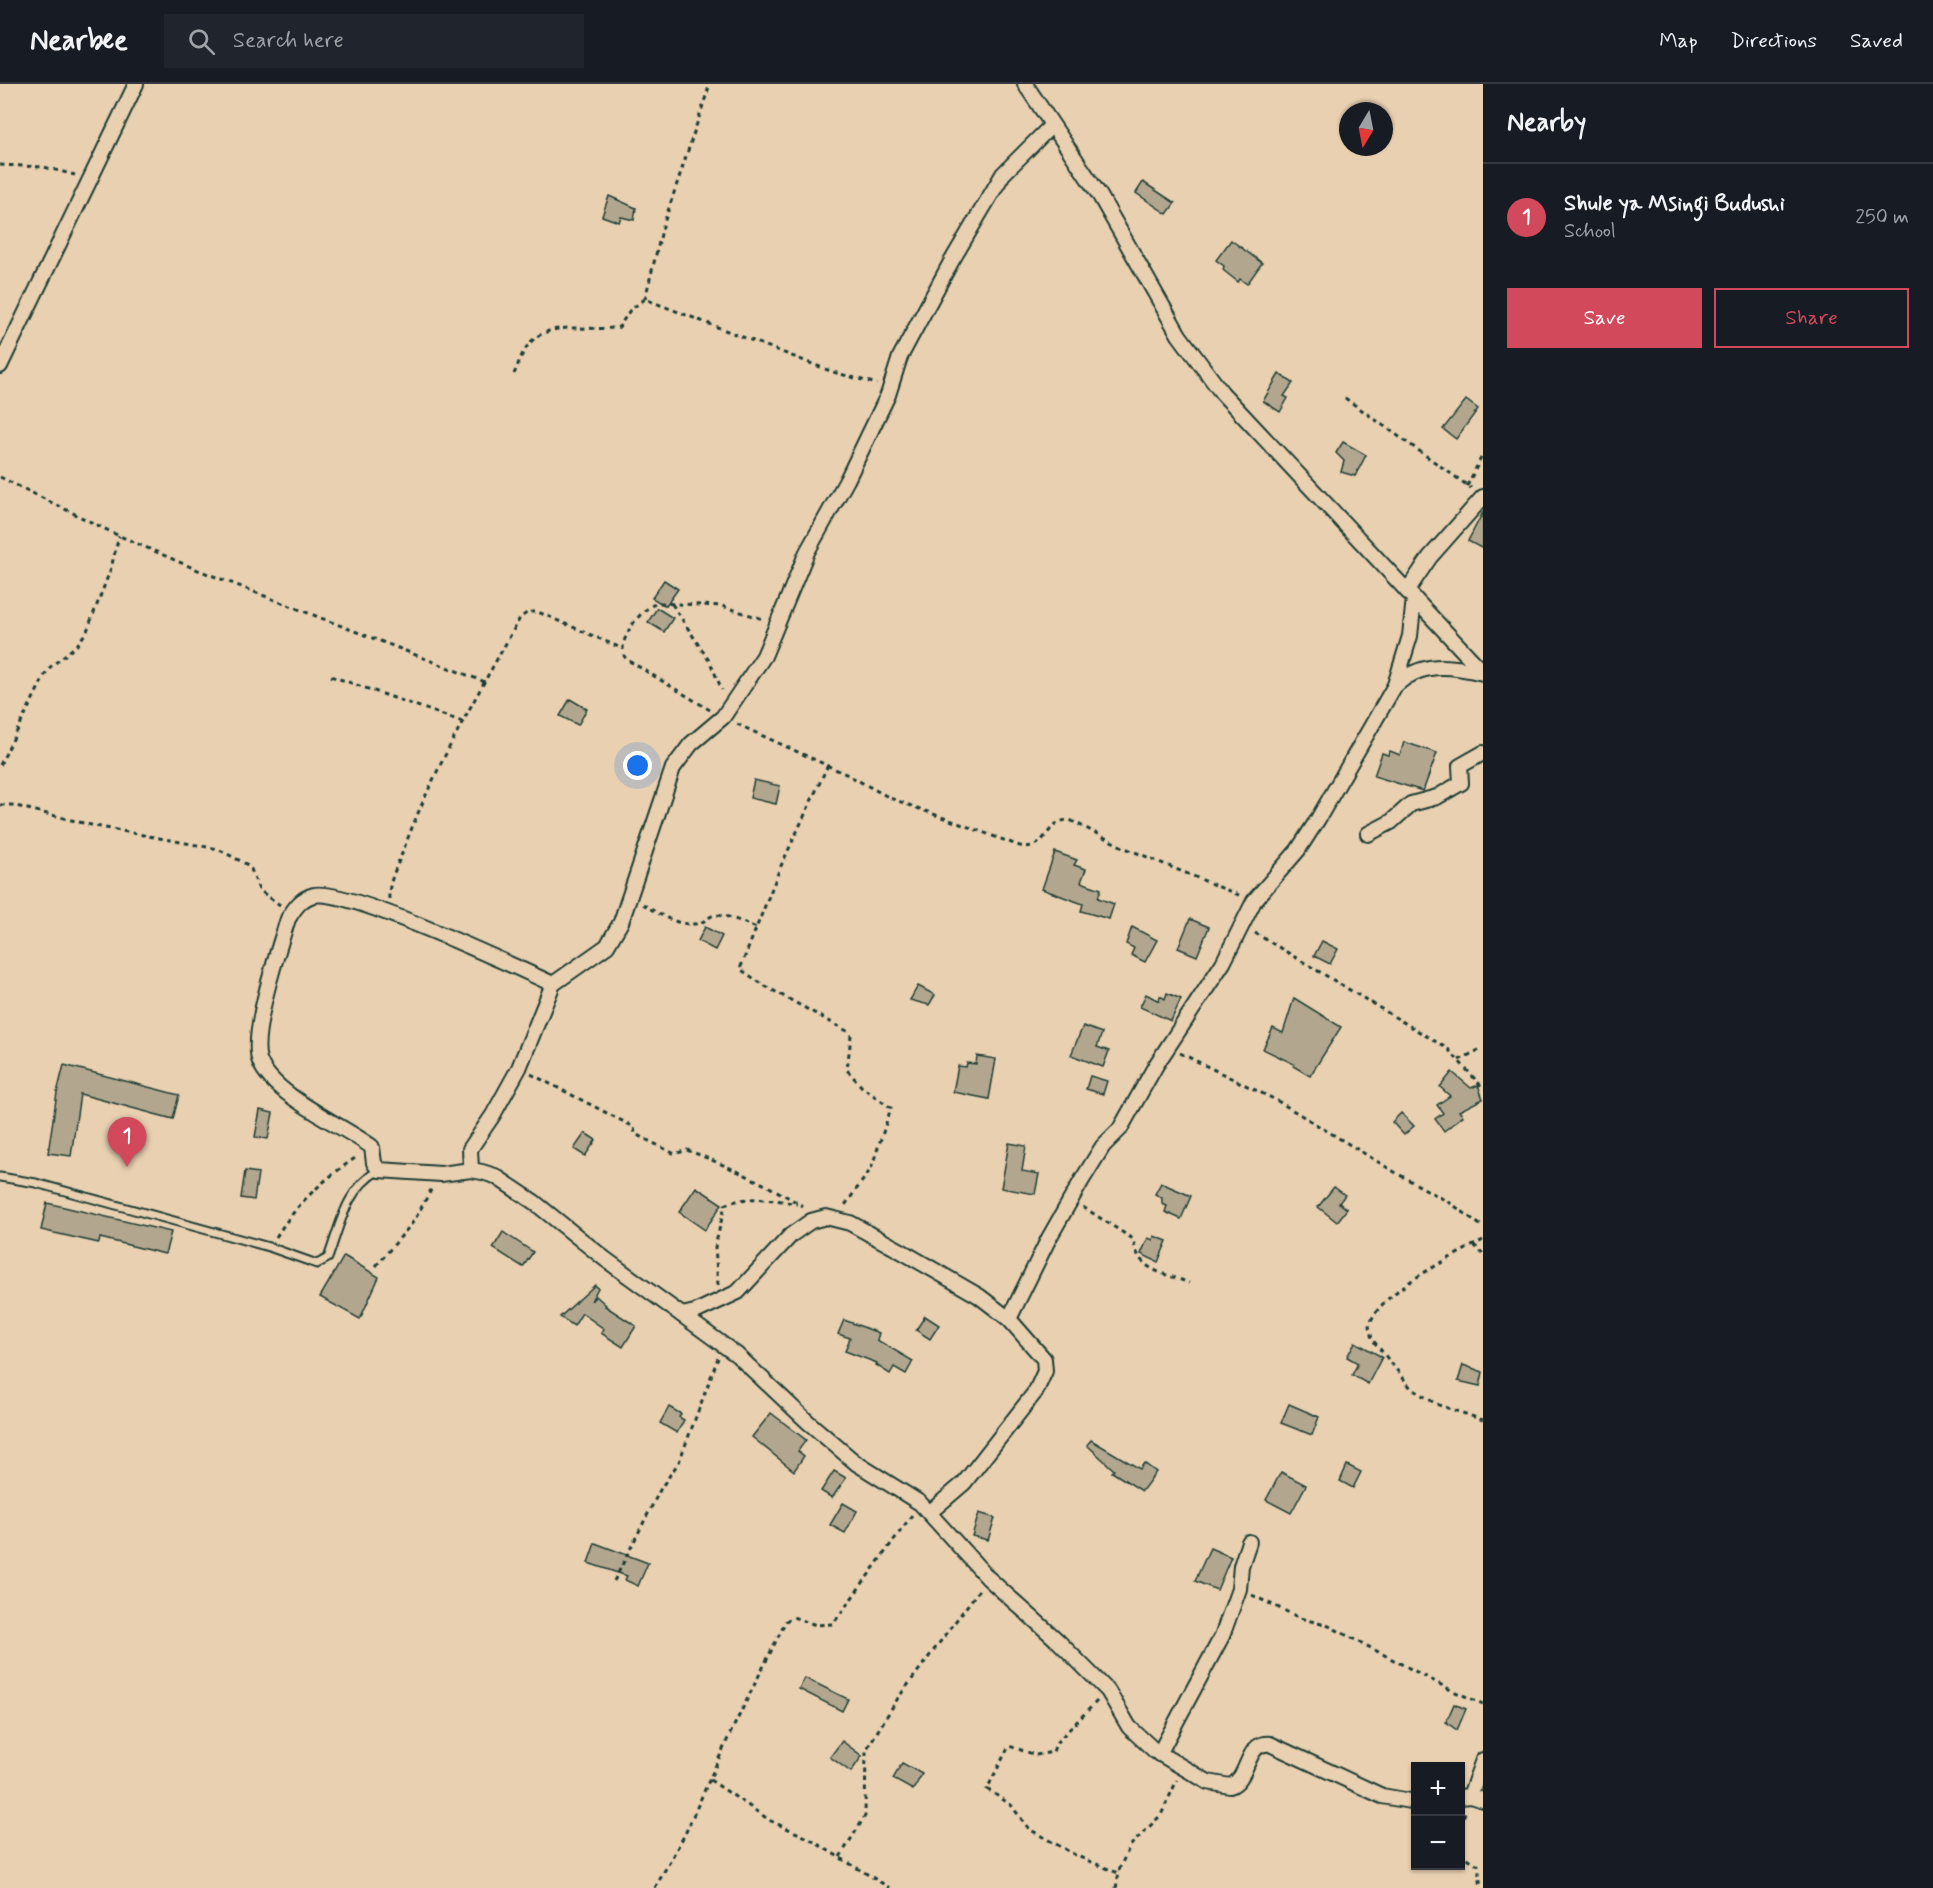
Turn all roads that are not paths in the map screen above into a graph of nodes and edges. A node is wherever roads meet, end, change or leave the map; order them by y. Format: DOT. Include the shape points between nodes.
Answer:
graph roads {
  1 [pos="136,84"];
  2 [pos="1025,84"];
  3 [pos="1052,125"];
  4 [pos="0,366"];
  5 [pos="1479,494"];
  6 [pos="1411,594"];
  7 [pos="1483,673"];
  8 [pos="1394,687"];
  9 [pos="1483,753"];
  10 [pos="1368,834"];
  11 [pos="553,984"];
  12 [pos="379,1170"];
  13 [pos="471,1170"];
  14 [pos="0,1177"];
  15 [pos="682,1315"];
  16 [pos="1008,1319"];
  17 [pos="925,1508"];
  18 [pos="1249,1542"];
  19 [pos="1159,1754"];
  20 [pos="1483,1760"];
  21 [pos="1471,1798"];
  22 [pos="1411,1801"];
  1 -- 4 [label="street"];
  2 -- 3 [label="street"];
  3 -- 6 [label="street" via="1100,196 1179,335 1222,393"];
  3 -- 11 [label="street" via="1003,174 923,314 900,357 890,388 847,480 807,552 764,656 725,713 691,744 673,768 621,922 607,946"];
  5 -- 6 [label="street" via="1430,557"];
  6 -- 7 [label="street"];
  6 -- 8 [label="street" via="1410,636"];
  7 -- 8 [label="street" via="1454,666 1431,667 1406,675"];
  8 -- 16 [label="street" via="1318,819 1298,850 1254,901 1223,963 1120,1129 1103,1146"];
  9 -- 10 [label="street" via="1460,766 1461,783 1437,797 1411,804"];
  11 -- 12 [label="street" via="447,937 349,900 327,895 306,898 292,912 278,950 259,1028 259,1060 276,1082 297,1099 372,1147"];
  11 -- 13 [label="street" via="519,1068 470,1149"];
  12 -- 13 [label="street" via="441,1174"];
  12 -- 14 [label="lane" via="361,1182 347,1202 328,1258 322,1263 36,1183"];
  13 -- 15 [label="street" via="495,1176 534,1202"];
  15 -- 16 [label="street" via="719,1302 746,1285 791,1235 810,1221 831,1218 849,1223 979,1296"];
  15 -- 17 [label="street" via="724,1345 849,1457"];
  16 -- 17 [label="street" via="1044,1359 1042,1379 964,1483"];
  17 -- 19 [label="street" via="988,1578 1108,1691 1128,1727"];
  18 -- 19 [label="street" via="1239,1589 1222,1636"];
  19 -- 22 [label="street" via="1208,1782 1230,1786 1239,1780 1255,1748 1270,1744 1382,1796"];
  20 -- 21 [label="street"];
}
